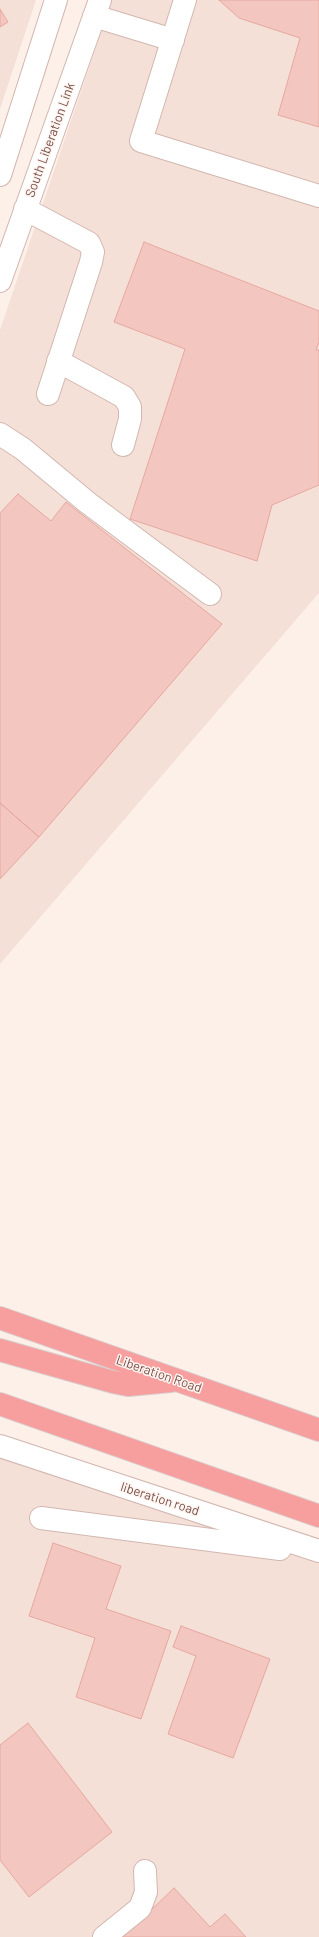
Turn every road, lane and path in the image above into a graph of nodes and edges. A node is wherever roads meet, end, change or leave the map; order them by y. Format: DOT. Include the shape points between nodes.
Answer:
graph roads {
  1 [pos="56,0"];
  2 [pos="186,0"];
  3 [pos="97,8"];
  4 [pos="173,40"];
  5 [pos="0,175"];
  6 [pos="319,196"];
  7 [pos="25,209"];
  8 [pos="0,281"];
  9 [pos="58,361"];
  10 [pos="48,394"];
  11 [pos="0,434"];
  12 [pos="123,445"];
  13 [pos="210,594"];
  14 [pos="0,1318"];
  15 [pos="0,1350"];
  16 [pos="178,1381"];
  17 [pos="0,1404"];
  18 [pos="319,1430"];
  19 [pos="0,1446"];
  20 [pos="319,1516"];
  21 [pos="41,1518"];
  22 [pos="319,1552"];
  23 [pos="145,1871"];
  24 [pos="104,1937"];
  1 -- 5 [label="street"];
  2 -- 4 [label="street"];
  3 -- 4 [label="street"];
  3 -- 7 [label="street, South Liberation Link"];
  4 -- 6 [label="street" via="141,141"];
  7 -- 8 [label="street, South Liberation Link"];
  7 -- 9 [label="street" via="89,243 93,252"];
  9 -- 10 [label="street"];
  9 -- 12 [label="street" via="124,397 130,407 130,419"];
  11 -- 13 [label="street" via="23,448 88,503"];
  14 -- 16 [label="highway, Liberation Road"];
  15 -- 16 [label="highway" via="128,1385"];
  16 -- 18 [label="highway, Liberation Road"];
  17 -- 20 [label="highway"];
  19 -- 22 [label="street, liberation road"];
  21 -- 22 [label="street"];
  23 -- 24 [label="street" via="146,1892 140,1908"];
}
